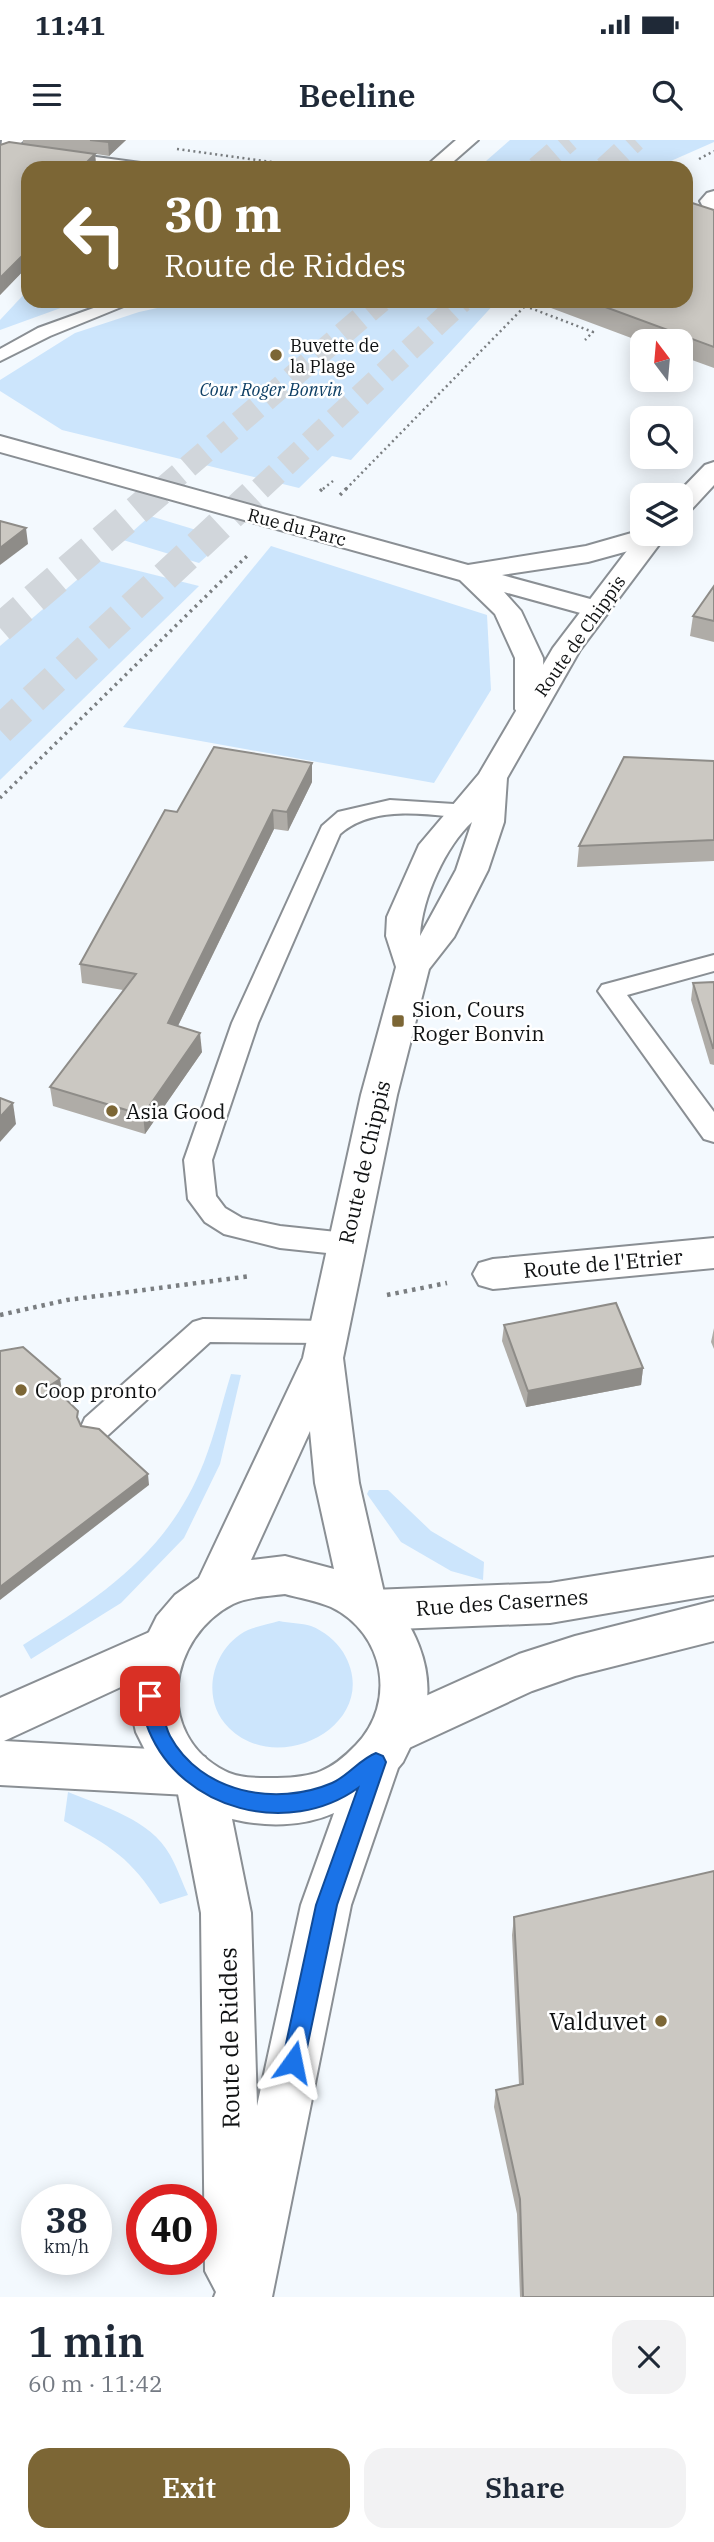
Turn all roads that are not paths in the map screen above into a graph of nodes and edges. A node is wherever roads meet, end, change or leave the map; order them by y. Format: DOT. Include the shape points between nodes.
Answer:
graph roads {
  1 [pos="468,140"];
  2 [pos="4,147"];
  3 [pos="100,161"];
  4 [pos="442,161"];
  5 [pos="714,197"];
  6 [pos="714,211"];
  7 [pos="109,308"];
  8 [pos="0,356"];
  9 [pos="0,444"];
  10 [pos="714,470"];
  11 [pos="693,492"];
  12 [pos="630,542"];
  13 [pos="644,546"];
  14 [pos="467,572"];
  15 [pos="595,609"];
  16 [pos="530,709"];
  17 [pos="475,812"];
  18 [pos="714,963"];
  19 [pos="413,967"];
  20 [pos="714,1132"];
  21 [pos="346,1244"];
  22 [pos="714,1253"];
  23 [pos="493,1274"];
  24 [pos="327,1332"];
  25 [pos="96,1427"];
  26 [pos="714,1576"];
  27 [pos="215,1591"];
  28 [pos="368,1606"];
  29 [pos="714,1621"];
  30 [pos="161,1647"];
  31 [pos="0,1721"];
  32 [pos="386,1747"];
  33 [pos="0,1763"];
  34 [pos="194,1778"];
  35 [pos="233,2297"];
  36 [pos="243,2297"];
  1 -- 4 [label="street"];
  2 -- 3 [label="lane"];
  5 -- 6 [label="street" via="710,201"];
  7 -- 8 [label="lane" via="44,332"];
  9 -- 14 [label="street, Rue du Parc"];
  10 -- 11 [label="street"];
  12 -- 14 [label="street" via="588,554"];
  13 -- 15 [label="street, Route de Chippis"];
  14 -- 15 [label="street, Rue du Parc"];
  14 -- 16 [label="street" via="507,611 529,658"];
  15 -- 16 [label="street, Route de Chippis"];
  16 -- 17 [label="street, Route de Chippis"];
  17 -- 19 [label="street, Route de Chippis" via="466,881 438,937"];
  17 -- 19 [label="street" via="435,845 404,917 402,936"];
  17 -- 21 [label="lane" via="380,808 346,817 330,831 245,1023 198,1160 202,1199 234,1227"];
  18 -- 20 [label="lane" via="611,991"];
  19 -- 21 [label="street, Route de Chippis"];
  21 -- 24 [label="street, Route de Chippis"];
  22 -- 23 [label="street, Route de l'Etrier"];
  24 -- 25 [label="lane" via="203,1329"];
  24 -- 27 [label="street, Route de Chippis"];
  24 -- 28 [label="street, Route de Chippis" via="337,1483"];
  26 -- 28 [label="street, Rue des Casernes" via="550,1603"];
  27 -- 28 [label="street, Route de Riddes" via="240,1581 285,1575 330,1583"];
  27 -- 30 [label="street, Route de Riddes" via="192,1606"];
  28 -- 32 [label="street, Route de Riddes" via="395,1639 404,1659 406,1702"];
  29 -- 32 [label="street" via="519,1675"];
  30 -- 31 [label="street"];
  30 -- 34 [label="street, Route de Riddes" via="150,1696 154,1721 164,1744"];
  32 -- 34 [label="street, Route de Riddes" via="338,1790 282,1805 225,1796"];
  32 -- 36 [label="street, Route de Riddes" via="326,1905"];
  33 -- 34 [label="street"];
  34 -- 35 [label="street, Route de Riddes" via="226,1913"];
}
